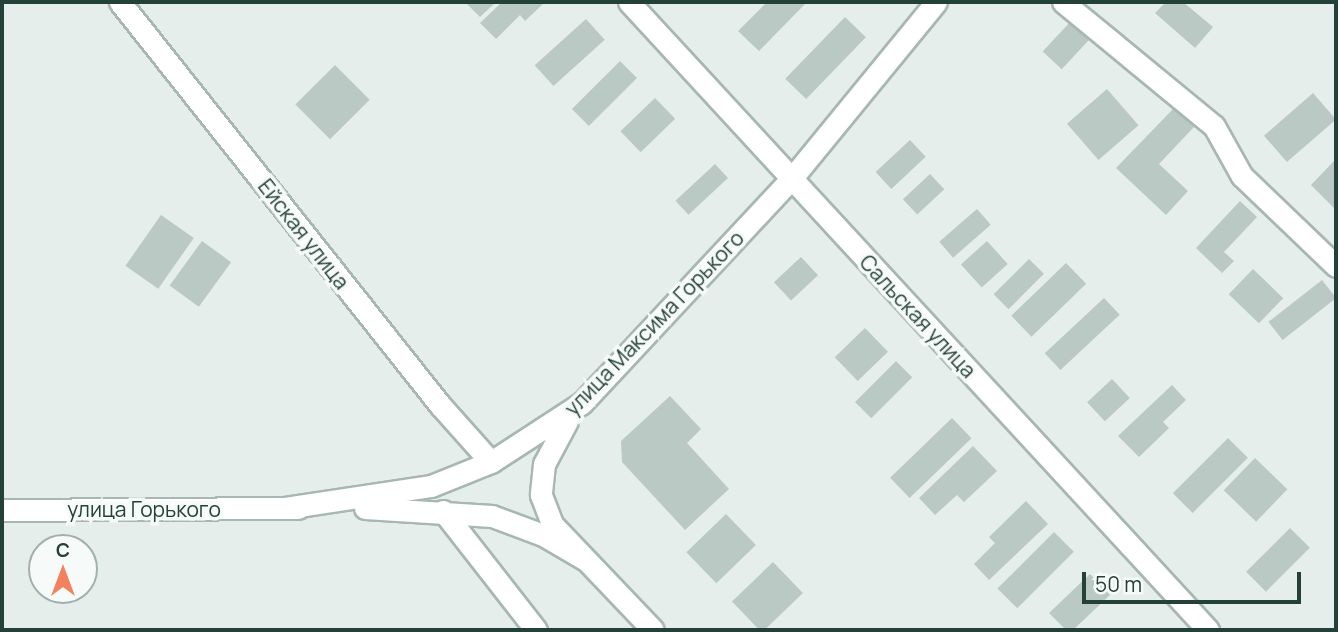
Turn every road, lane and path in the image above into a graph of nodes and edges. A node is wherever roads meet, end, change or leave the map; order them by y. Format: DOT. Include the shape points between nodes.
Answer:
graph roads {
  1 [pos="120,2"];
  2 [pos="629,2"];
  3 [pos="936,2"];
  4 [pos="1063,2"];
  5 [pos="792,178"];
  6 [pos="1336,266"];
  7 [pos="582,403"];
  8 [pos="491,462"];
  9 [pos="285,508"];
  10 [pos="2,510"];
  11 [pos="443,511"];
  12 [pos="583,559"];
  13 [pos="536,630"];
  14 [pos="653,630"];
  15 [pos="1208,630"];
  1 -- 8 [label="street, Ейская улица" via="440,405"];
  2 -- 5 [label="street, Сальская улица"];
  3 -- 5 [label="street, улица Максима Горького"];
  4 -- 6 [label="street" via="1214,126 1242,176"];
  5 -- 7 [label="street, улица Максима Горького"];
  5 -- 15 [label="street, Сальская улица"];
  7 -- 8 [label="street, улица Максима Горького" via="543,433"];
  7 -- 12 [label="street" via="556,436 544,464 541,495 552,524"];
  8 -- 9 [label="street, улица Максима Горького" via="430,486"];
  9 -- 10 [label="street, улица Горького"];
  9 -- 11 [label="street"];
  11 -- 12 [label="street" via="492,516 543,534"];
  11 -- 13 [label="street"];
  12 -- 14 [label="street"];
}
